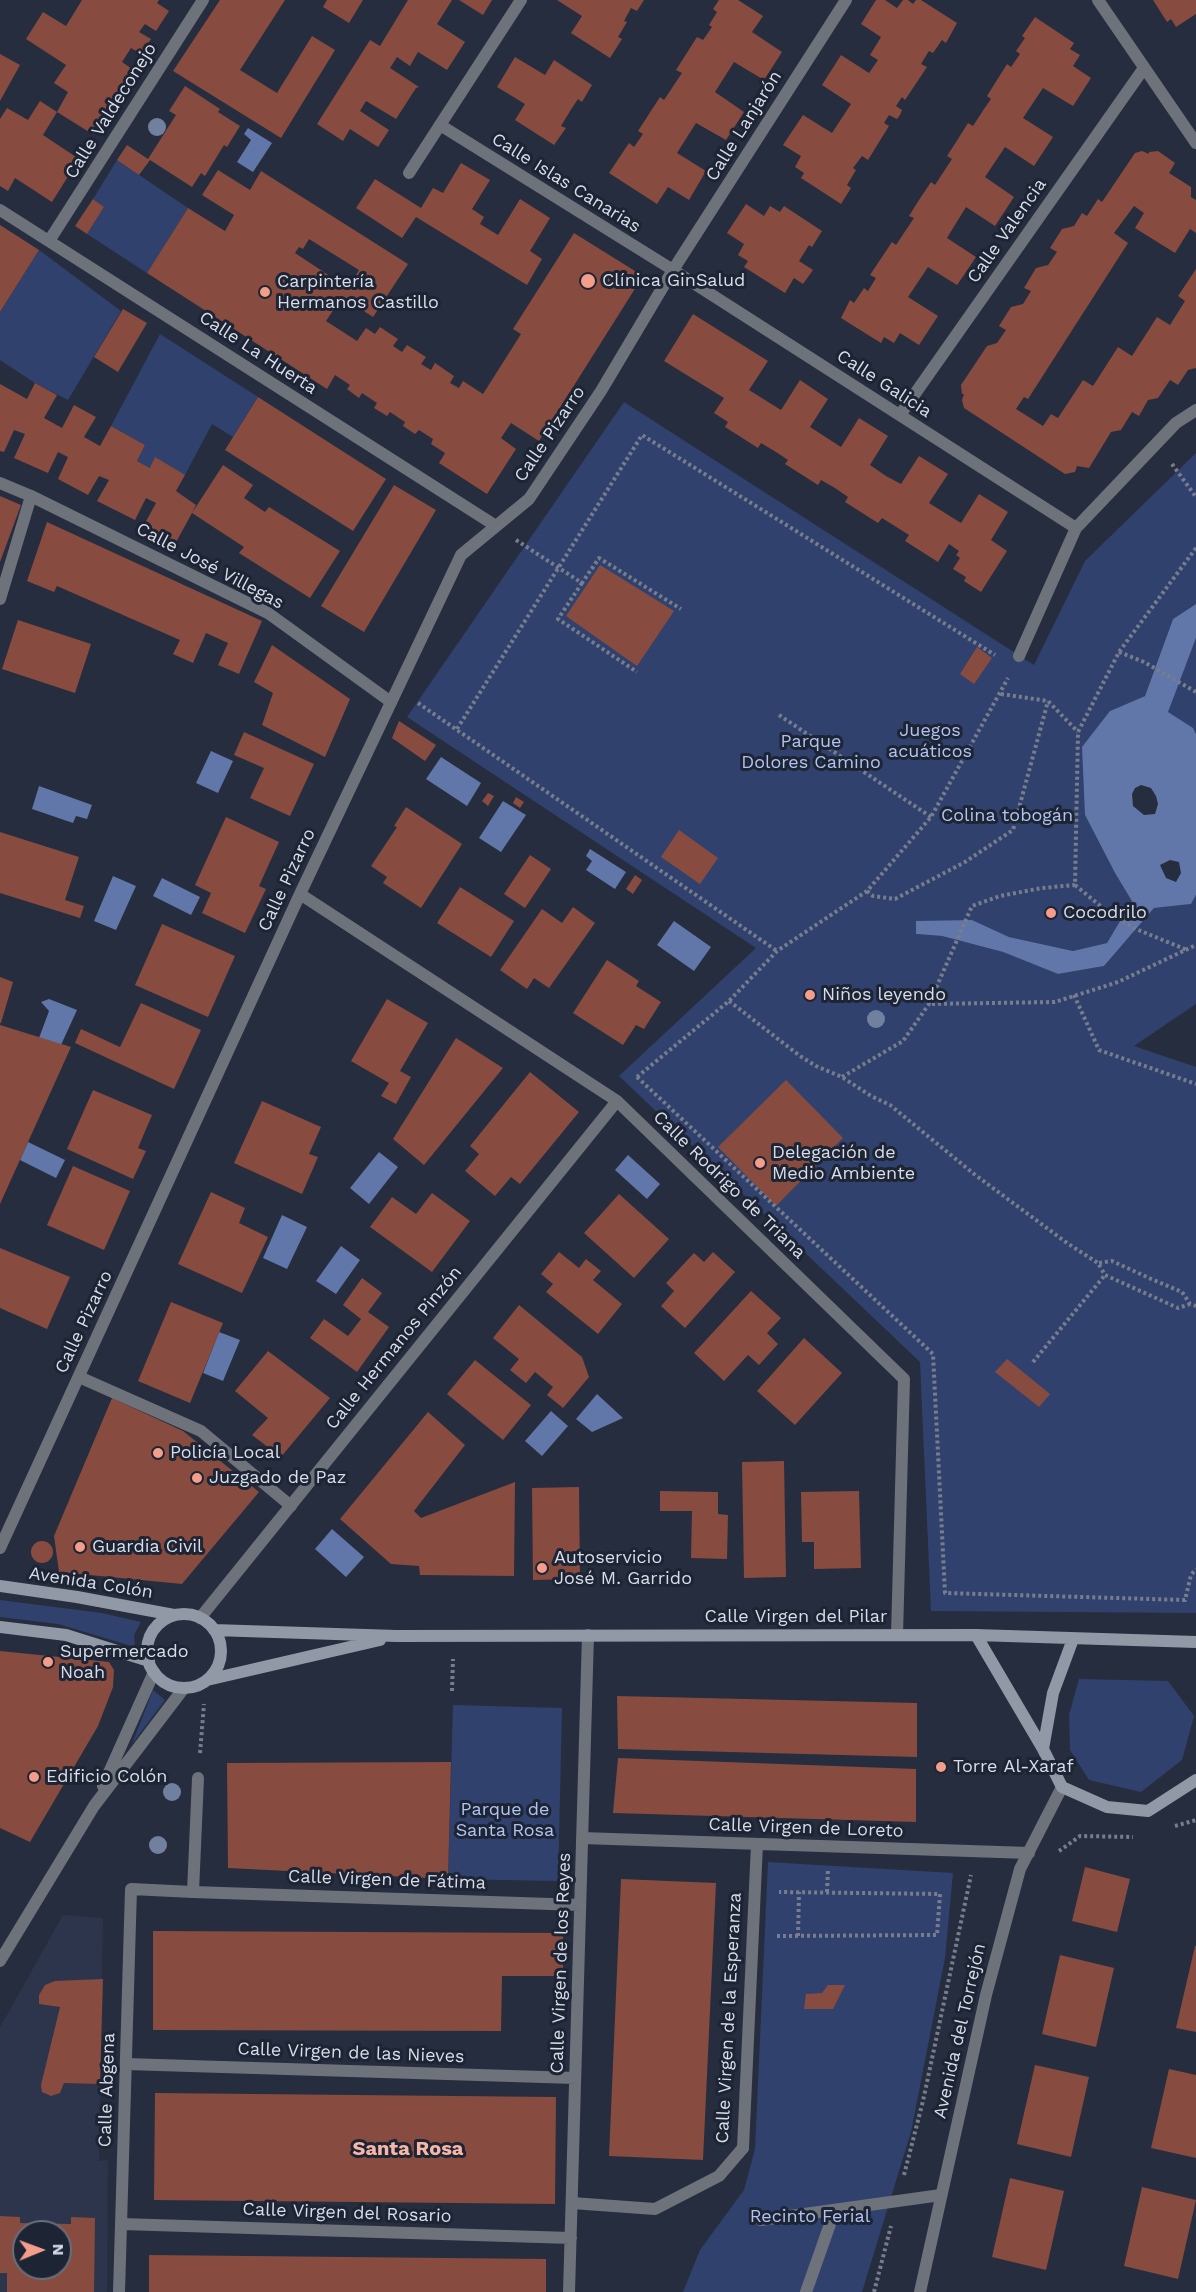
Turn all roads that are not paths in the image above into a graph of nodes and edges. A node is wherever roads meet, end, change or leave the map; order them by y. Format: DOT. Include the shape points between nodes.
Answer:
graph roads {
  1 [pos="202,0"];
  2 [pos="521,0"];
  3 [pos="846,0"];
  4 [pos="1098,0"];
  5 [pos="1144,68"];
  6 [pos="440,125"];
  7 [pos="1196,144"];
  8 [pos="409,173"];
  9 [pos="0,210"];
  10 [pos="49,241"];
  11 [pos="674,270"];
  12 [pos="1196,410"];
  13 [pos="900,415"];
  14 [pos="0,483"];
  15 [pos="31,496"];
  16 [pos="496,526"];
  17 [pos="1076,528"];
  18 [pos="0,599"];
  19 [pos="1017,661"];
  20 [pos="391,702"];
  21 [pos="300,894"];
  22 [pos="616,1101"];
  23 [pos="79,1377"];
  24 [pos="291,1506"];
  25 [pos="0,1548"];
  26 [pos="0,1586"];
  27 [pos="176,1615"];
  28 [pos="200,1618"];
  29 [pos="0,1627"];
  30 [pos="214,1630"];
  31 [pos="588,1635"];
  32 [pos="897,1635"];
  33 [pos="976,1635"];
  34 [pos="396,1636"];
  35 [pos="1073,1639"];
  36 [pos="1196,1643"];
  37 [pos="151,1667"];
  38 [pos="206,1681"];
  39 [pos="184,1688"];
  40 [pos="1043,1749"];
  41 [pos="198,1778"];
  42 [pos="1196,1780"];
  43 [pos="1062,1787"];
  44 [pos="94,1806"];
  45 [pos="582,1838"];
  46 [pos="757,1844"];
  47 [pos="1029,1853"];
  48 [pos="131,1889"];
  49 [pos="193,1892"];
  50 [pos="580,1905"];
  51 [pos="0,1961"];
  52 [pos="126,2064"];
  53 [pos="575,2078"];
  54 [pos="941,2195"];
  55 [pos="572,2204"];
  56 [pos="834,2210"];
  57 [pos="761,2220"];
  58 [pos="122,2224"];
  59 [pos="571,2238"];
  60 [pos="119,2292"];
  61 [pos="569,2292"];
  62 [pos="806,2292"];
  63 [pos="920,2292"];
  1 -- 10 [label="street, Calle Valdeconejo"];
  2 -- 6 [label="street"];
  3 -- 11 [label="street, Calle Lanjarón"];
  4 -- 5 [label="street"];
  5 -- 7 [label="street"];
  5 -- 13 [label="street, Calle Valencia"];
  6 -- 8 [label="street"];
  6 -- 11 [label="street, Calle Islas Canarias"];
  9 -- 10 [label="street, Calle La Huerta"];
  10 -- 16 [label="street, Calle La Huerta"];
  11 -- 13 [label="street, Calle Galicia"];
  11 -- 16 [label="street, Calle Pizarro" via="601,391 528,499"];
  12 -- 17 [label="street" via="1176,423"];
  13 -- 17 [label="street, Calle Galicia"];
  14 -- 15 [label="street, Calle José Villegas"];
  15 -- 18 [label="street"];
  15 -- 20 [label="street, Calle José Villegas" via="268,613"];
  16 -- 20 [label="street, Calle Pizarro" via="461,555"];
  17 -- 19 [label="street"];
  20 -- 21 [label="street, Calle Pizarro"];
  21 -- 22 [label="street, Calle Rodrigo de Triana"];
  21 -- 23 [label="street, Calle Pizarro"];
  22 -- 24 [label="street, Calle Hermanos Pinzón"];
  22 -- 32 [label="street, Calle Rodrigo de Triana" via="904,1379"];
  23 -- 24 [label="street" via="201,1431"];
  23 -- 25 [label="street, Calle Pizarro"];
  24 -- 28 [label="street, Calle Hermanos Pinzón"];
  26 -- 27 [label="main road, Avenida Colón"];
  27 -- 28 [label="main road"];
  27 -- 37 [label="main road" via="155,1629 147,1650"];
  28 -- 30 [label="main road"];
  29 -- 37 [label="main road" via="66,1635"];
  30 -- 34 [label="main road, Calle Virgen del Pilar"];
  30 -- 38 [label="main road" via="221,1650 219,1662"];
  31 -- 32 [label="main road, Calle Virgen del Pilar"];
  31 -- 34 [label="main road, Calle Virgen del Pilar"];
  31 -- 45 [label="street, Calle Virgen de los Reyes"];
  32 -- 33 [label="main road, Calle Virgen del Pilar"];
  33 -- 35 [label="main road, Calle Virgen del Pilar"];
  33 -- 40 [label="main road"];
  34 -- 38 [label="main road, Calle Virgen del Pilar"];
  35 -- 36 [label="main road, Calle Virgen del Pilar"];
  35 -- 40 [label="main road" via="1053,1693"];
  37 -- 39 [label="main road" via="161,1680"];
  37 -- 44 [label="street"];
  38 -- 39 [label="main road"];
  39 -- 44 [label="street"];
  40 -- 43 [label="main road"];
  41 -- 49 [label="street"];
  42 -- 43 [label="main road" via="1148,1811 1107,1807"];
  43 -- 47 [label="street, Avenida del Torrejón"];
  44 -- 51 [label="street"];
  45 -- 46 [label="street, Calle Virgen de Loreto"];
  45 -- 50 [label="street, Calle Virgen de los Reyes"];
  46 -- 47 [label="street, Calle Virgen de Loreto"];
  46 -- 55 [label="street, Calle Virgen de la Esperanza" via="743,2148 719,2176 655,2209"];
  47 -- 54 [label="street, Avenida del Torrejón" via="1020,1869 986,1995"];
  48 -- 49 [label="street, Calle Virgen de Fátima"];
  48 -- 52 [label="street, Calle Abgena"];
  49 -- 50 [label="street, Calle Virgen de Fátima"];
  50 -- 53 [label="street, Calle Virgen de los Reyes"];
  52 -- 53 [label="street, Calle Virgen de las Nieves"];
  52 -- 58 [label="street, Calle Abgena"];
  53 -- 55 [label="street, Calle Virgen de los Reyes"];
  54 -- 56 [label="street"];
  54 -- 63 [label="street, Avenida del Torrejón"];
  55 -- 59 [label="street, Calle Virgen de los Reyes"];
  56 -- 57 [label="street"];
  56 -- 62 [label="street"];
  58 -- 59 [label="street, Calle Virgen del Rosario"];
  58 -- 60 [label="street, Calle Abgena"];
  59 -- 61 [label="street, Calle Virgen de los Reyes"];
}
